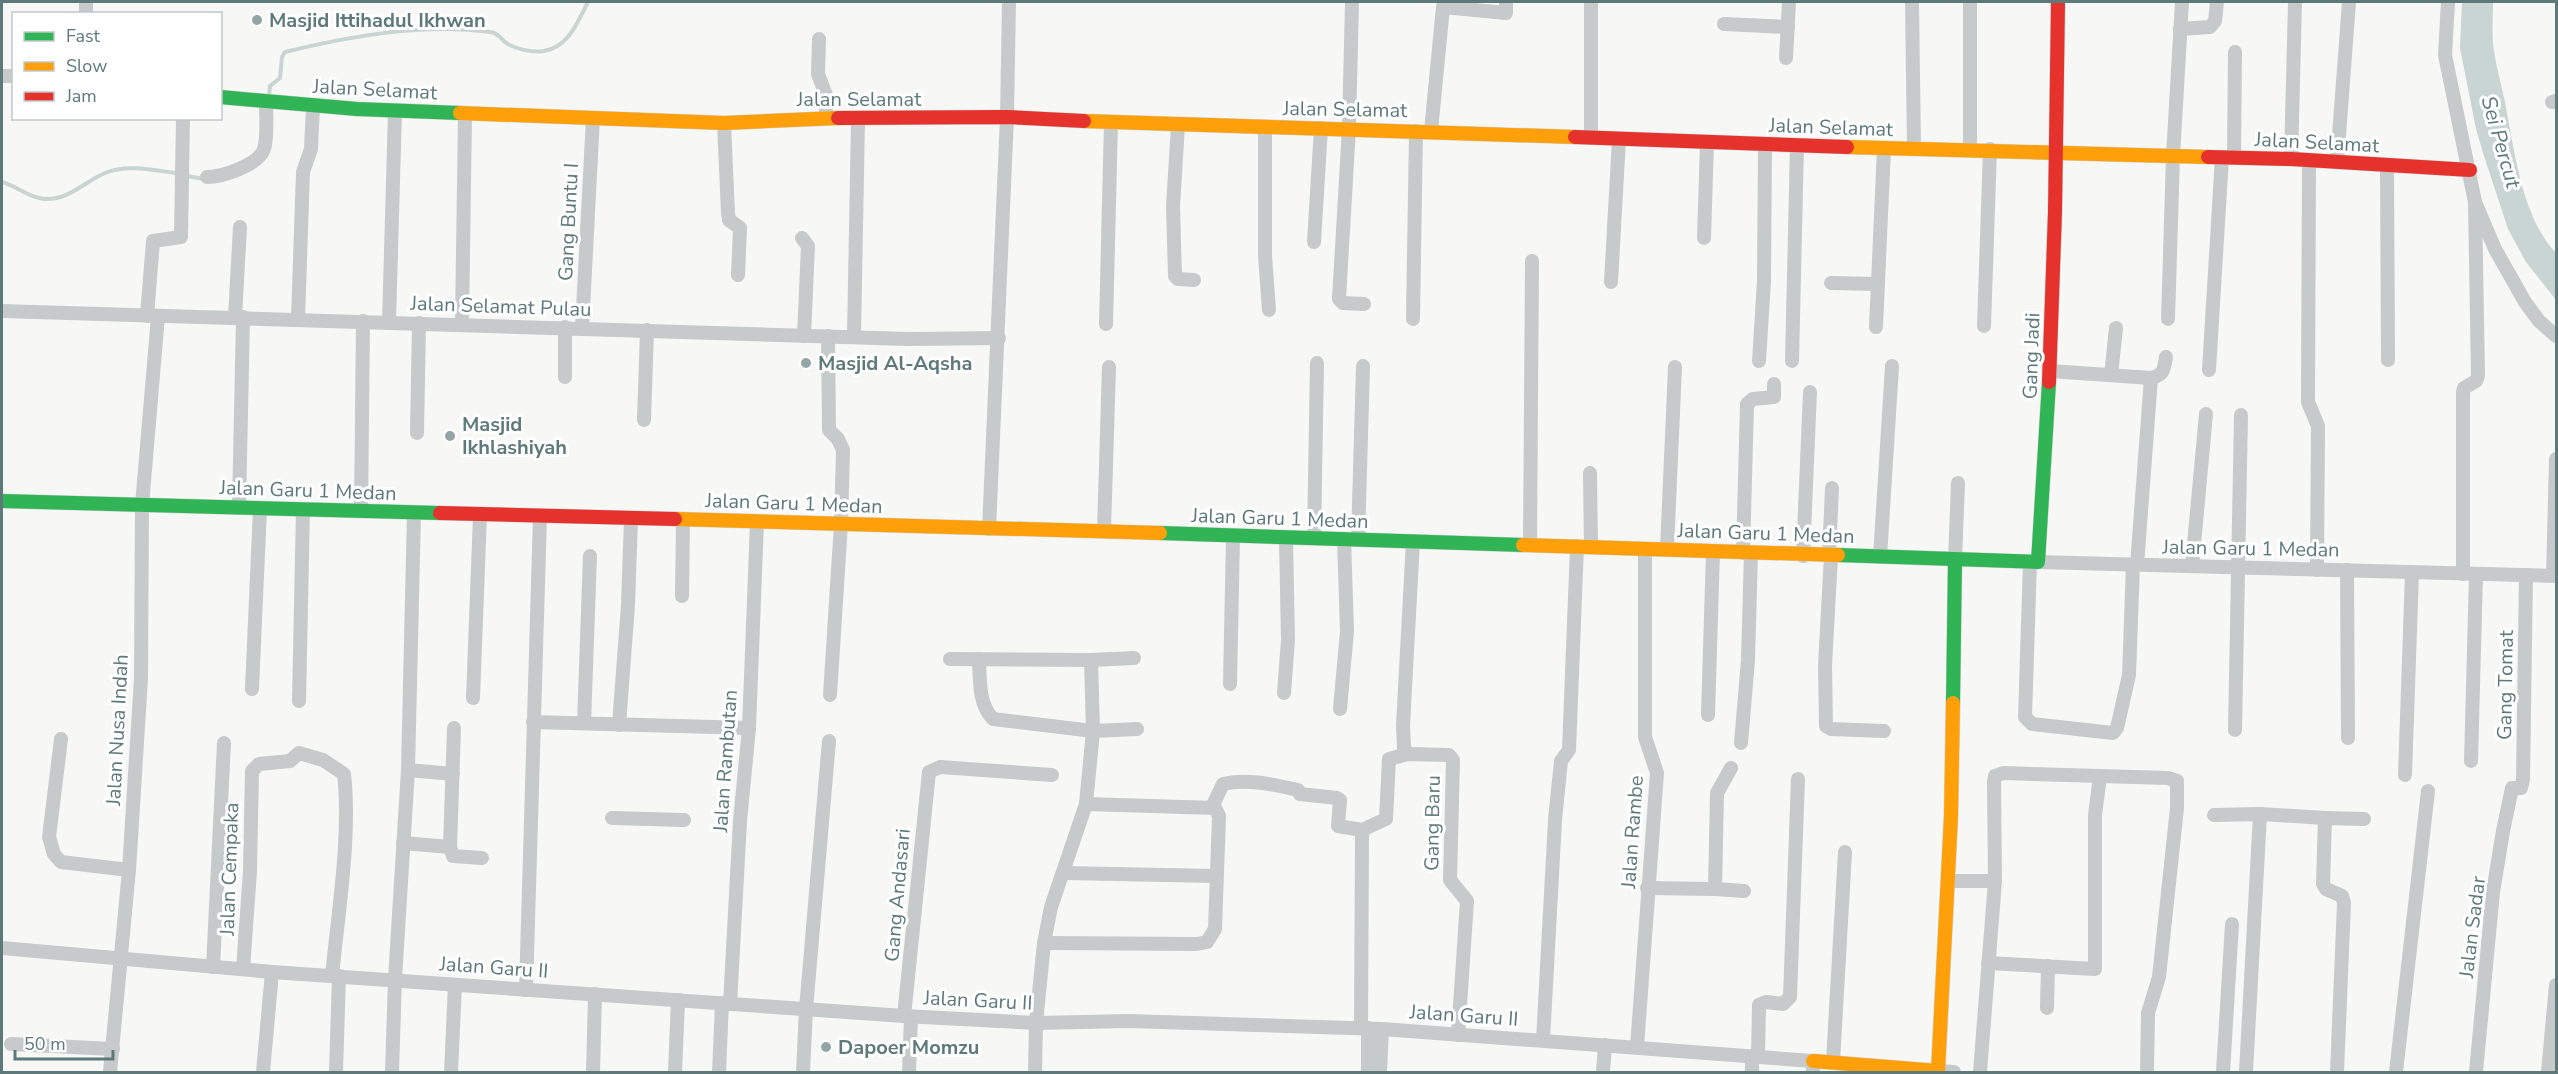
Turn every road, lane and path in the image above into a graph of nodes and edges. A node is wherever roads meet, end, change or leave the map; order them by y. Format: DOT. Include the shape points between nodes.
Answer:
graph roads {
  1 [pos="1009,2"];
  2 [pos="1352,2"];
  3 [pos="1506,2"];
  4 [pos="1591,2"];
  5 [pos="1789,2"];
  6 [pos="1912,2"];
  7 [pos="1970,2"];
  8 [pos="2058,2"];
  9 [pos="2182,2"];
  10 [pos="2217,2"];
  11 [pos="2295,2"];
  12 [pos="2349,2"];
  13 [pos="2448,2"];
  14 [pos="1443,4"];
  15 [pos="1724,24"];
  16 [pos="1788,27"];
  17 [pos="2180,28"];
  18 [pos="819,39"];
  19 [pos="2235,52"];
  20 [pos="1786,58"];
  21 [pos="222,97"];
  22 [pos="266,102"];
  23 [pos="314,106"];
  24 [pos="395,111"];
  25 [pos="465,114"];
  26 [pos="1007,117"];
  27 [pos="593,118"];
  28 [pos="826,118"];
  29 [pos="858,119"];
  30 [pos="183,120"];
  31 [pos="1111,122"];
  32 [pos="724,123"];
  33 [pos="1178,125"];
  34 [pos="1265,127"];
  35 [pos="1321,128"];
  36 [pos="1349,128"];
  37 [pos="1416,131"];
  38 [pos="1431,131"];
  39 [pos="1591,138"];
  40 [pos="1619,139"];
  41 [pos="1707,142"];
  42 [pos="1765,145"];
  43 [pos="1797,145"];
  44 [pos="1884,148"];
  45 [pos="1914,149"];
  46 [pos="1970,149"];
  47 [pos="1990,149"];
  48 [pos="2058,152"];
  49 [pos="2173,156"];
  50 [pos="2228,157"];
  51 [pos="2291,159"];
  52 [pos="2309,160"];
  53 [pos="2337,162"];
  54 [pos="2387,165"];
  55 [pos="2470,170"];
  56 [pos="207,177"];
  57 [pos="2475,202"];
  58 [pos="240,227"];
  59 [pos="802,238"];
  60 [pos="1704,238"];
  61 [pos="1314,242"];
  62 [pos="1532,261"];
  63 [pos="738,275"];
  64 [pos="1194,280"];
  65 [pos="1611,282"];
  66 [pos="1831,283"];
  67 [pos="1876,284"];
  68 [pos="1364,304"];
  69 [pos="1269,310"];
  70 [pos="2,311"];
  71 [pos="153,316"];
  72 [pos="239,317"];
  73 [pos="298,319"];
  74 [pos="1413,319"];
  75 [pos="2168,319"];
  76 [pos="363,321"];
  77 [pos="389,322"];
  78 [pos="419,323"];
  79 [pos="462,324"];
  80 [pos="1106,324"];
  81 [pos="1984,326"];
  82 [pos="565,327"];
  83 [pos="1876,327"];
  84 [pos="582,328"];
  85 [pos="2116,328"];
  86 [pos="647,330"];
  87 [pos="804,336"];
  88 [pos="828,336"];
  89 [pos="2556,336"];
  90 [pos="854,337"];
  91 [pos="999,338"];
  92 [pos="2166,357"];
  93 [pos="2388,360"];
  94 [pos="1759,361"];
  95 [pos="1792,361"];
  96 [pos="1317,363"];
  97 [pos="1363,366"];
  98 [pos="1892,366"];
  99 [pos="1109,367"];
  100 [pos="1675,367"];
  101 [pos="2209,370"];
  102 [pos="2050,371"];
  103 [pos="2111,375"];
  104 [pos="565,377"];
  105 [pos="2151,378"];
  106 [pos="1774,384"];
  107 [pos="1810,392"];
  108 [pos="2206,414"];
  109 [pos="2241,415"];
  110 [pos="644,420"];
  111 [pos="417,433"];
  112 [pos="2556,459"];
  113 [pos="1590,473"];
  114 [pos="1958,483"];
  115 [pos="1832,488"];
  116 [pos="2,501"];
  117 [pos="142,505"];
  118 [pos="239,508"];
  119 [pos="260,508"];
  120 [pos="303,509"];
  121 [pos="361,511"];
  122 [pos="414,513"];
  123 [pos="480,515"];
  124 [pos="540,516"];
  125 [pos="631,519"];
  126 [pos="683,520"];
  127 [pos="757,522"];
  128 [pos="841,524"];
  129 [pos="990,529"];
  130 [pos="1104,531"];
  131 [pos="1233,537"];
  132 [pos="1286,538"];
  133 [pos="1314,538"];
  134 [pos="1351,539"];
  135 [pos="1413,541"];
  136 [pos="1530,544"];
  137 [pos="1584,546"];
  138 [pos="1645,549"];
  139 [pos="1668,549"];
  140 [pos="1713,551"];
  141 [pos="1747,553"];
  142 [pos="590,556"];
  143 [pos="1803,556"];
  144 [pos="1830,556"];
  145 [pos="1880,557"];
  146 [pos="1955,560"];
  147 [pos="2034,562"];
  148 [pos="2135,565"];
  149 [pos="2192,566"];
  150 [pos="2239,567"];
  151 [pos="2317,570"];
  152 [pos="2347,570"];
  153 [pos="2412,573"];
  154 [pos="2470,574"];
  155 [pos="2526,575"];
  156 [pos="2555,576"];
  157 [pos="682,596"];
  158 [pos="1134,658"];
  159 [pos="950,659"];
  160 [pos="979,659"];
  161 [pos="1091,660"];
  162 [pos="1230,684"];
  163 [pos="252,689"];
  164 [pos="1284,693"];
  165 [pos="830,694"];
  166 [pos="473,698"];
  167 [pos="299,701"];
  168 [pos="1340,709"];
  169 [pos="1708,715"];
  170 [pos="533,722"];
  171 [pos="584,723"];
  172 [pos="619,724"];
  173 [pos="454,728"];
  174 [pos="749,728"];
  175 [pos="1137,729"];
  176 [pos="1884,730"];
  177 [pos="2235,730"];
  178 [pos="1093,731"];
  179 [pos="2348,738"];
  180 [pos="61,739"];
  181 [pos="829,741"];
  182 [pos="224,743"];
  183 [pos="1741,743"];
  184 [pos="1408,754"];
  185 [pos="2471,761"];
  186 [pos="1731,768"];
  187 [pos="408,770"];
  188 [pos="453,774"];
  189 [pos="1052,775"];
  190 [pos="2100,776"];
  191 [pos="2405,776"];
  192 [pos="1798,779"];
  193 [pos="2514,787"];
  194 [pos="2428,791"];
  195 [pos="1086,804"];
  196 [pos="1212,807"];
  197 [pos="2260,814"];
  198 [pos="2214,815"];
  199 [pos="612,818"];
  200 [pos="2325,818"];
  201 [pos="2364,819"];
  202 [pos="684,820"];
  203 [pos="1362,830"];
  204 [pos="403,843"];
  205 [pos="450,847"];
  206 [pos="1845,852"];
  207 [pos="482,858"];
  208 [pos="129,870"];
  209 [pos="1064,873"];
  210 [pos="1216,876"];
  211 [pos="1948,881"];
  212 [pos="1995,882"];
  213 [pos="1647,888"];
  214 [pos="1715,889"];
  215 [pos="1744,891"];
  216 [pos="2232,924"];
  217 [pos="1044,943"];
  218 [pos="2,948"];
  219 [pos="121,957"];
  220 [pos="1988,963"];
  221 [pos="2048,966"];
  222 [pos="213,967"];
  223 [pos="243,969"];
  224 [pos="272,972"];
  225 [pos="336,976"];
  226 [pos="395,979"];
  227 [pos="455,985"];
  228 [pos="2556,986"];
  229 [pos="526,990"];
  230 [pos="595,994"];
  231 [pos="678,1000"];
  232 [pos="726,1003"];
  233 [pos="2047,1008"];
  234 [pos="806,1009"];
  235 [pos="908,1016"];
  236 [pos="1036,1023"];
  237 [pos="1370,1028"];
  238 [pos="1458,1035"];
  239 [pos="1543,1040"];
  240 [pos="11,1044"];
  241 [pos="1605,1045"];
  242 [pos="1637,1047"];
  243 [pos="113,1049"];
  244 [pos="1755,1057"];
  245 [pos="1833,1062"];
  246 [pos="1813,1067"];
  247 [pos="1938,1071"];
  248 [pos="110,1072"];
  249 [pos="263,1072"];
  250 [pos="336,1072"];
  251 [pos="392,1072"];
  252 [pos="452,1072"];
  253 [pos="593,1072"];
  254 [pos="675,1072"];
  255 [pos="719,1072"];
  256 [pos="803,1072"];
  257 [pos="909,1072"];
  258 [pos="1035,1072"];
  259 [pos="1368,1072"];
  260 [pos="1380,1072"];
  261 [pos="1603,1072"];
  262 [pos="1752,1072"];
  263 [pos="1954,1072"];
  264 [pos="1980,1072"];
  265 [pos="2147,1072"];
  266 [pos="2223,1072"];
  267 [pos="2246,1072"];
  268 [pos="2337,1072"];
  269 [pos="2396,1072"];
  270 [pos="2476,1072"];
  271 [pos="2548,1072"];
  1 -- 26 [label="street"];
  2 -- 36 [label="street"];
  3 -- 14 [label="street" via="1506,13"];
  4 -- 39 [label="street"];
  5 -- 16 [label="street"];
  6 -- 45 [label="street"];
  7 -- 46 [label="street"];
  8 -- 48 [label="street, Gang Jadi"];
  9 -- 17 [label="street"];
  10 -- 17 [label="street" via="2215,21 2210,27"];
  11 -- 51 [label="street"];
  12 -- 53 [label="street"];
  13 -- 55 [label="street" via="2445,55"];
  14 -- 38 [label="street"];
  15 -- 16 [label="street"];
  16 -- 20 [label="street"];
  17 -- 49 [label="street"];
  18 -- 28 [label="street" via="818,74 826,95"];
  19 -- 50 [label="street"];
  21 -- 22 [label="street, Jalan Selamat"];
  22 -- 23 [label="street, Jalan Selamat"];
  22 -- 56 [label="street" via="264,150 257,159 225,175"];
  23 -- 24 [label="street, Jalan Selamat"];
  23 -- 73 [label="street" via="311,148 303,172"];
  24 -- 25 [label="street, Jalan Selamat"];
  24 -- 77 [label="street"];
  25 -- 27 [label="street, Jalan Selamat"];
  25 -- 79 [label="street"];
  26 -- 29 [label="street, Jalan Selamat"];
  26 -- 31 [label="street, Jalan Selamat"];
  26 -- 91 [label="street"];
  27 -- 32 [label="street, Jalan Selamat"];
  27 -- 84 [label="street, Gang Buntu I"];
  28 -- 29 [label="street, Jalan Selamat"];
  28 -- 32 [label="street, Jalan Selamat"];
  29 -- 90 [label="street"];
  30 -- 71 [label="street, Jalan Nusa Indah" via="181,237 153,241"];
  31 -- 33 [label="street, Jalan Selamat"];
  31 -- 80 [label="street"];
  32 -- 63 [label="street" via="729,220 740,228"];
  33 -- 34 [label="street, Jalan Selamat"];
  33 -- 64 [label="street" via="1173,206 1175,276"];
  34 -- 35 [label="street, Jalan Selamat"];
  34 -- 69 [label="street"];
  35 -- 36 [label="street, Jalan Selamat"];
  35 -- 61 [label="street"];
  36 -- 37 [label="street, Jalan Selamat"];
  36 -- 68 [label="street" via="1339,299 1343,303"];
  37 -- 38 [label="street, Jalan Selamat"];
  37 -- 74 [label="street"];
  38 -- 39 [label="street, Jalan Selamat"];
  39 -- 40 [label="street, Jalan Selamat"];
  40 -- 41 [label="street, Jalan Selamat"];
  40 -- 65 [label="street"];
  41 -- 42 [label="street, Jalan Selamat"];
  41 -- 60 [label="street"];
  42 -- 43 [label="street, Jalan Selamat"];
  42 -- 94 [label="street"];
  43 -- 44 [label="street, Jalan Selamat"];
  43 -- 95 [label="street"];
  44 -- 45 [label="street, Jalan Selamat"];
  44 -- 67 [label="street"];
  45 -- 46 [label="street, Jalan Selamat"];
  46 -- 47 [label="street, Jalan Selamat"];
  47 -- 48 [label="street, Jalan Selamat"];
  47 -- 81 [label="street"];
  48 -- 49 [label="street, Jalan Selamat"];
  48 -- 102 [label="street, Gang Jadi"];
  49 -- 50 [label="street, Jalan Selamat"];
  49 -- 75 [label="street"];
  50 -- 51 [label="street, Jalan Selamat"];
  50 -- 101 [label="street"];
  51 -- 52 [label="street, Jalan Selamat"];
  52 -- 53 [label="street, Jalan Selamat"];
  52 -- 151 [label="street" via="2308,402 2318,426"];
  53 -- 54 [label="street, Jalan Selamat"];
  54 -- 55 [label="street, Jalan Selamat"];
  54 -- 93 [label="street"];
  55 -- 57 [label="street"];
  57 -- 89 [label="street" via="2495,249 2525,302"];
  57 -- 154 [label="street" via="2478,376 2463,392"];
  58 -- 72 [label="street"];
  59 -- 87 [label="street" via="808,246"];
  62 -- 136 [label="street"];
  66 -- 67 [label="street"];
  67 -- 83 [label="street"];
  70 -- 71 [label="street, Jalan Selamat Pulau"];
  71 -- 72 [label="street, Jalan Selamat Pulau"];
  71 -- 117 [label="street, Jalan Nusa Indah"];
  72 -- 73 [label="street, Jalan Selamat Pulau"];
  72 -- 118 [label="street"];
  73 -- 76 [label="street, Jalan Selamat Pulau"];
  76 -- 77 [label="street, Jalan Selamat Pulau"];
  76 -- 121 [label="street"];
  77 -- 78 [label="street, Jalan Selamat Pulau"];
  78 -- 79 [label="street, Jalan Selamat Pulau"];
  78 -- 111 [label="street"];
  79 -- 82 [label="street, Jalan Selamat Pulau"];
  82 -- 84 [label="street, Jalan Selamat Pulau"];
  82 -- 104 [label="street"];
  84 -- 86 [label="street, Jalan Selamat Pulau"];
  85 -- 103 [label="street"];
  86 -- 87 [label="street, Jalan Selamat Pulau"];
  86 -- 110 [label="street"];
  87 -- 88 [label="street, Jalan Selamat Pulau"];
  88 -- 90 [label="street, Jalan Selamat Pulau"];
  88 -- 128 [label="street" via="829,430 843,450"];
  90 -- 91 [label="street, Jalan Selamat Pulau"];
  91 -- 129 [label="street"];
  92 -- 105 [label="street" via="2164,372"];
  96 -- 133 [label="street"];
  97 -- 134 [label="street"];
  98 -- 145 [label="street"];
  99 -- 130 [label="street"];
  100 -- 139 [label="street"];
  102 -- 103 [label="street"];
  102 -- 147 [label="street, Gang Jadi"];
  103 -- 105 [label="street"];
  105 -- 148 [label="street"];
  106 -- 141 [label="street" via="1774,397 1753,399 1747,404"];
  107 -- 143 [label="street"];
  108 -- 149 [label="street"];
  109 -- 150 [label="street"];
  112 -- 156 [label="street"];
  113 -- 137 [label="street"];
  114 -- 146 [label="street"];
  115 -- 144 [label="street"];
  116 -- 117 [label="street, Jalan Garu 1 Medan"];
  117 -- 118 [label="street, Jalan Garu 1 Medan"];
  117 -- 208 [label="street, Jalan Nusa Indah" via="141,678"];
  118 -- 119 [label="street, Jalan Garu 1 Medan"];
  119 -- 120 [label="street, Jalan Garu 1 Medan"];
  119 -- 163 [label="street"];
  120 -- 121 [label="street, Jalan Garu 1 Medan"];
  120 -- 167 [label="street"];
  121 -- 122 [label="street, Jalan Garu 1 Medan"];
  122 -- 123 [label="street, Jalan Garu 1 Medan"];
  122 -- 187 [label="street"];
  123 -- 124 [label="street, Jalan Garu 1 Medan"];
  123 -- 166 [label="street"];
  124 -- 125 [label="street, Jalan Garu 1 Medan"];
  124 -- 170 [label="street"];
  125 -- 126 [label="street, Jalan Garu 1 Medan"];
  125 -- 172 [label="street"];
  126 -- 127 [label="street, Jalan Garu 1 Medan"];
  126 -- 157 [label="street"];
  127 -- 128 [label="street, Jalan Garu 1 Medan"];
  127 -- 174 [label="street, Jalan Rambutan"];
  128 -- 129 [label="street, Jalan Garu 1 Medan"];
  128 -- 165 [label="street"];
  129 -- 130 [label="street, Jalan Garu 1 Medan"];
  130 -- 131 [label="street, Jalan Garu 1 Medan"];
  131 -- 132 [label="street, Jalan Garu 1 Medan"];
  131 -- 162 [label="street"];
  132 -- 133 [label="street, Jalan Garu 1 Medan"];
  132 -- 164 [label="street" via="1288,640"];
  133 -- 134 [label="street, Jalan Garu 1 Medan"];
  134 -- 135 [label="street, Jalan Garu 1 Medan"];
  134 -- 168 [label="street"];
  135 -- 136 [label="street, Jalan Garu 1 Medan"];
  135 -- 184 [label="street" via="1403,725"];
  136 -- 137 [label="street, Jalan Garu 1 Medan"];
  137 -- 138 [label="street, Jalan Garu 1 Medan"];
  137 -- 239 [label="street" via="1569,750 1561,761 1555,820"];
  138 -- 139 [label="street, Jalan Garu 1 Medan"];
  138 -- 213 [label="street, Jalan Rambe" via="1645,737 1657,773"];
  139 -- 140 [label="street, Jalan Garu 1 Medan"];
  140 -- 141 [label="street, Jalan Garu 1 Medan"];
  140 -- 169 [label="street"];
  141 -- 143 [label="street, Jalan Garu 1 Medan"];
  141 -- 183 [label="street" via="1748,660"];
  142 -- 171 [label="street"];
  143 -- 144 [label="street, Jalan Garu 1 Medan"];
  144 -- 145 [label="street, Jalan Garu 1 Medan"];
  144 -- 176 [label="street" via="1826,726"];
  145 -- 146 [label="street, Jalan Garu 1 Medan"];
  146 -- 147 [label="street, Jalan Garu 1 Medan"];
  146 -- 211 [label="street"];
  147 -- 148 [label="street, Jalan Garu 1 Medan"];
  147 -- 148 [label="street" via="2025,717 2032,724 2112,733 2117,728 2129,675"];
  148 -- 149 [label="street, Jalan Garu 1 Medan"];
  149 -- 150 [label="street, Jalan Garu 1 Medan"];
  150 -- 151 [label="street, Jalan Garu 1 Medan"];
  150 -- 177 [label="street"];
  151 -- 152 [label="street, Jalan Garu 1 Medan"];
  152 -- 153 [label="street, Jalan Garu 1 Medan"];
  152 -- 179 [label="street"];
  153 -- 154 [label="street, Jalan Garu 1 Medan"];
  153 -- 191 [label="street"];
  154 -- 155 [label="street, Jalan Garu 1 Medan"];
  154 -- 185 [label="street"];
  155 -- 156 [label="street, Jalan Garu 1 Medan"];
  155 -- 193 [label="street, Gang Tomat" via="2523,780 2521,788"];
  158 -- 161 [label="street"];
  159 -- 160 [label="street"];
  160 -- 161 [label="street"];
  160 -- 178 [label="street" via="985,711 993,718"];
  161 -- 178 [label="street"];
  170 -- 171 [label="street"];
  170 -- 229 [label="street"];
  171 -- 172 [label="street"];
  172 -- 174 [label="street"];
  173 -- 188 [label="street"];
  174 -- 232 [label="street, Jalan Rambutan"];
  175 -- 178 [label="street"];
  178 -- 195 [label="street"];
  180 -- 208 [label="street" via="49,837 54,854 61,862"];
  181 -- 234 [label="street"];
  182 -- 222 [label="street"];
  184 -- 203 [label="street" via="1388,760 1386,819"];
  184 -- 238 [label="street, Gang Baru" via="1449,755 1453,760 1450,880 1467,901"];
  186 -- 214 [label="street" via="1717,793"];
  187 -- 188 [label="street"];
  187 -- 204 [label="street"];
  188 -- 205 [label="street"];
  189 -- 235 [label="street, Gang Andasari" via="940,767 929,772"];
  190 -- 212 [label="street" via="1995,776"];
  190 -- 221 [label="street" via="2095,815 2095,969"];
  190 -- 265 [label="street" via="2173,778 2178,786 2159,977 2148,1013"];
  192 -- 244 [label="street" via="1790,998 1783,1004 1759,1005"];
  193 -- 270 [label="street, Jalan Sadar" via="2493,892"];
  194 -- 269 [label="street"];
  195 -- 196 [label="street"];
  195 -- 209 [label="street"];
  196 -- 203 [label="street" via="1223,784 1276,785 1298,790 1300,794 1337,798 1338,826"];
  196 -- 210 [label="street" via="1219,816"];
  197 -- 198 [label="street"];
  197 -- 200 [label="street"];
  197 -- 267 [label="street"];
  199 -- 202 [label="street"];
  200 -- 201 [label="street"];
  200 -- 268 [label="street" via="2323,884 2342,896 2344,903"];
  203 -- 237 [label="street"];
  204 -- 205 [label="street"];
  204 -- 226 [label="street"];
  205 -- 207 [label="street" via="453,856"];
  206 -- 245 [label="street"];
  208 -- 219 [label="street, Jalan Nusa Indah"];
  209 -- 210 [label="street"];
  209 -- 217 [label="street"];
  210 -- 217 [label="street" via="1215,929 1207,942"];
  211 -- 212 [label="street"];
  211 -- 247 [label="street"];
  212 -- 220 [label="street"];
  213 -- 214 [label="street"];
  213 -- 242 [label="street, Jalan Rambe"];
  214 -- 215 [label="street"];
  216 -- 266 [label="street"];
  217 -- 236 [label="street"];
  218 -- 219 [label="street, Jalan Garu II"];
  219 -- 222 [label="street, Jalan Garu II"];
  219 -- 243 [label="street, Jalan Nusa Indah"];
  220 -- 221 [label="street"];
  220 -- 264 [label="street"];
  221 -- 233 [label="street"];
  222 -- 223 [label="street, Jalan Garu II"];
  223 -- 224 [label="street, Jalan Garu II"];
  223 -- 225 [label="street, Jalan Cempaka" via="252,771 260,765 290,761 299,753 323,760 344,774 346,807"];
  224 -- 225 [label="street, Jalan Garu II"];
  224 -- 249 [label="street"];
  225 -- 226 [label="street, Jalan Garu II"];
  225 -- 250 [label="street"];
  226 -- 227 [label="street, Jalan Garu II"];
  226 -- 251 [label="street"];
  227 -- 229 [label="street, Jalan Garu II"];
  227 -- 252 [label="street"];
  228 -- 271 [label="street"];
  229 -- 230 [label="street, Jalan Garu II"];
  230 -- 231 [label="street, Jalan Garu II"];
  230 -- 253 [label="street"];
  231 -- 232 [label="street, Jalan Garu II"];
  231 -- 254 [label="street"];
  232 -- 234 [label="street, Jalan Garu II"];
  232 -- 255 [label="street, Jalan Rambutan"];
  234 -- 235 [label="street, Jalan Garu II"];
  234 -- 256 [label="street"];
  235 -- 236 [label="street, Jalan Garu II"];
  235 -- 257 [label="street, Gang Andasari"];
  236 -- 237 [label="street, Jalan Garu II" via="1129,1021"];
  236 -- 258 [label="street"];
  237 -- 238 [label="street, Jalan Garu II"];
  237 -- 259 [label="street"];
  237 -- 260 [label="street"];
  238 -- 239 [label="street, Jalan Garu II"];
  239 -- 241 [label="street, Jalan Garu II"];
  240 -- 243 [label="street"];
  241 -- 242 [label="street, Jalan Garu II"];
  241 -- 261 [label="street"];
  242 -- 244 [label="street, Jalan Garu II"];
  243 -- 248 [label="street, Jalan Nusa Indah"];
  244 -- 246 [label="street, Jalan Garu II"];
  244 -- 262 [label="street"];
  245 -- 246 [label="street, Jalan Garu II"];
  245 -- 247 [label="street, Jalan Garu II"];
  247 -- 263 [label="street, Jalan Garu II"];
}
